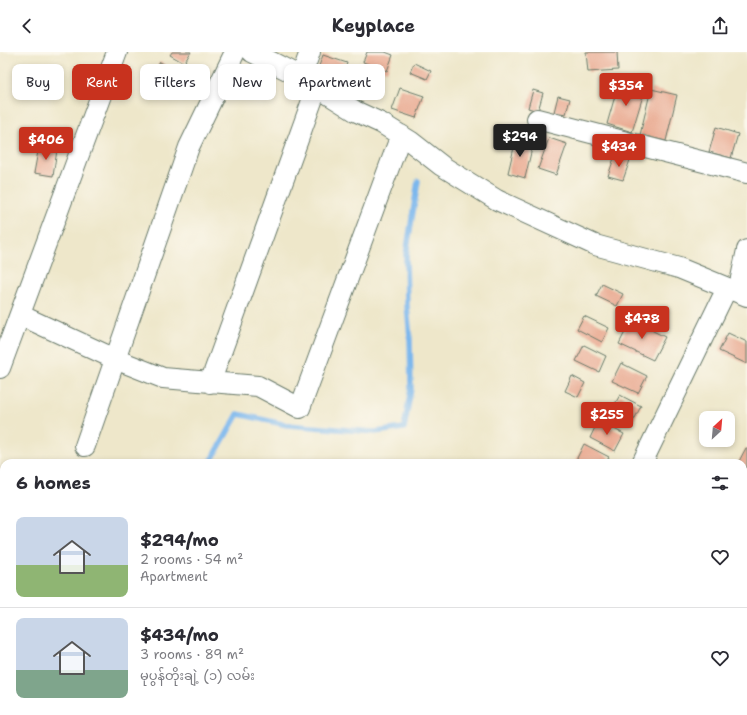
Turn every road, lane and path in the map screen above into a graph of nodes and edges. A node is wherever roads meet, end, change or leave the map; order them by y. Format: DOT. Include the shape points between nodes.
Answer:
graph roads {
  1 [pos="117,52"];
  2 [pos="236,52"];
  3 [pos="252,52"];
  4 [pos="310,52"];
  5 [pos="310,64"];
  6 [pos="284,69"];
  7 [pos="303,100"];
  8 [pos="338,100"];
  9 [pos="537,119"];
  10 [pos="401,135"];
  11 [pos="747,173"];
  12 [pos="747,250"];
  13 [pos="737,292"];
  14 [pos="20,315"];
  15 [pos="115,359"];
  16 [pos="0,368"];
  17 [pos="210,382"];
  18 [pos="85,446"];
  19 [pos="644,459"];
  1 -- 14 [label="street"];
  2 -- 15 [label="street" via="189,148"];
  3 -- 6 [label="street"];
  4 -- 5 [label="street"];
  7 -- 17 [label="street"];
  8 -- 10 [label="street"];
  9 -- 11 [label="street"];
  10 -- 13 [label="street" via="442,166 497,200 595,244 679,268"];
  10 -- 17 [label="street" via="300,408 258,386"];
  12 -- 13 [label="street"];
  13 -- 19 [label="street"];
  14 -- 15 [label="street"];
  14 -- 16 [label="street"];
  15 -- 17 [label="street" via="164,378"];
  15 -- 18 [label="street"];
}
